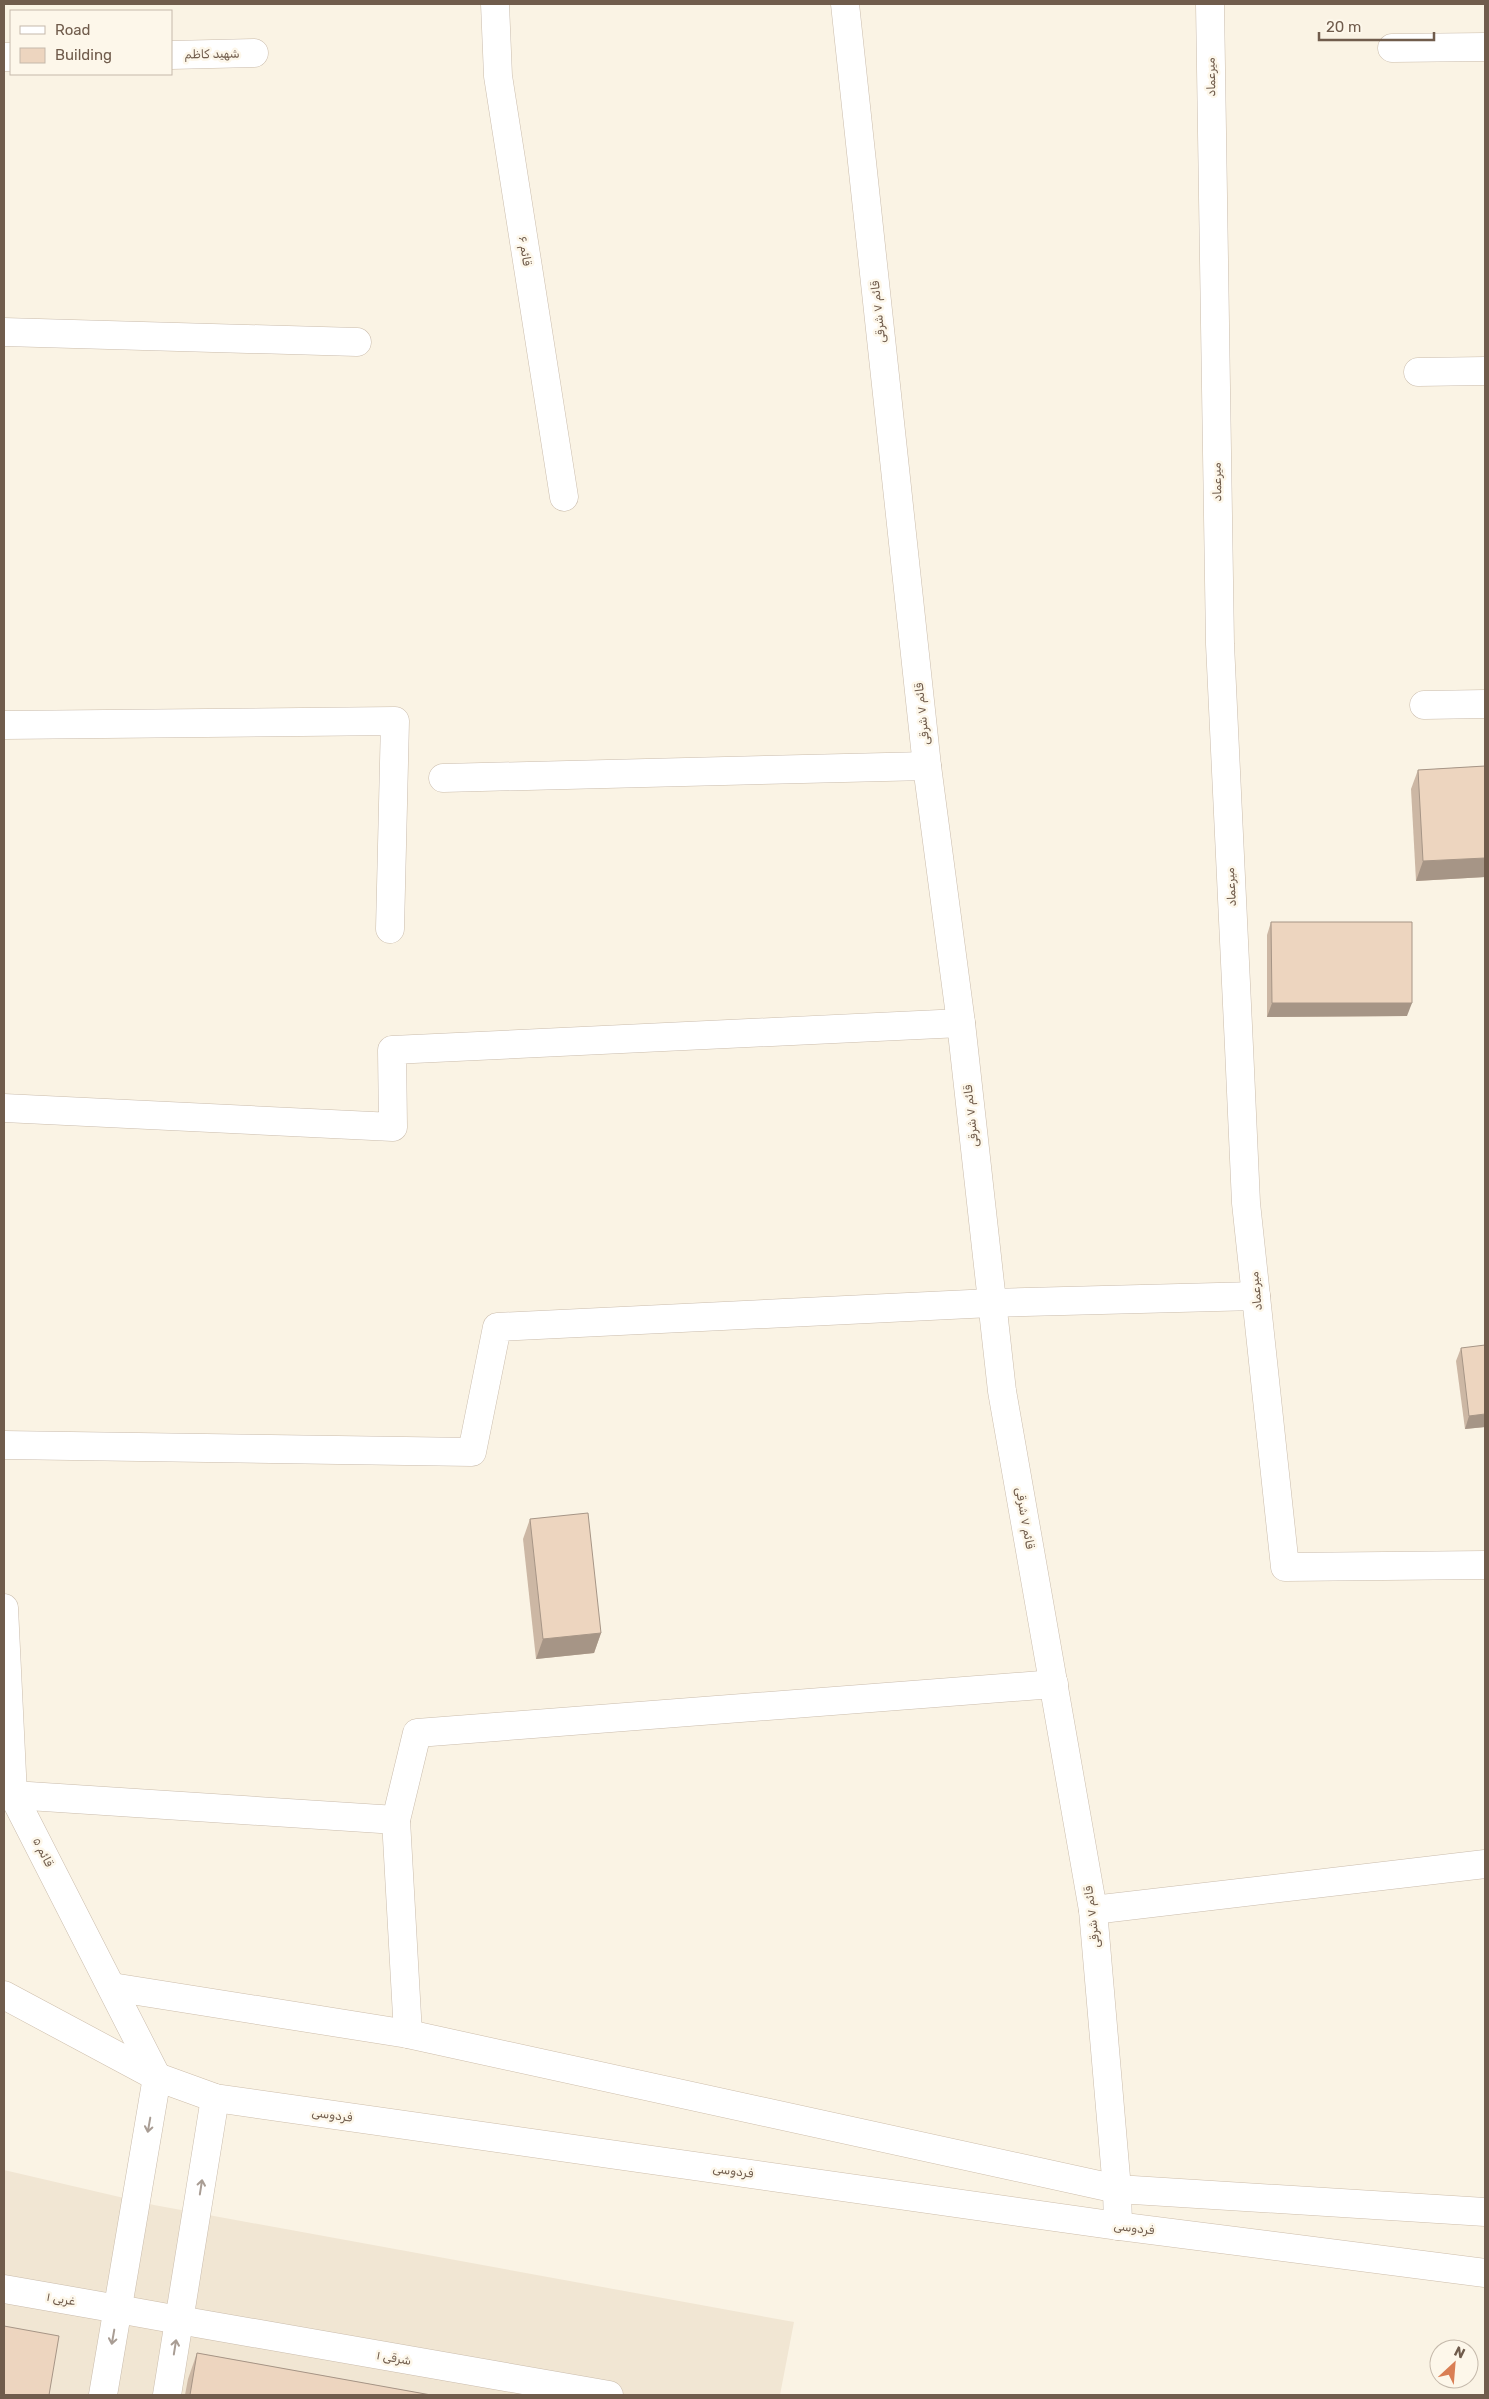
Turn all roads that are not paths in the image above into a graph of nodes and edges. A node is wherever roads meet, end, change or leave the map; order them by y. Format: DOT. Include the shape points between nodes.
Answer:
graph roads {
  1 [pos="495,4"];
  2 [pos="845,4"];
  3 [pos="1210,4"];
  4 [pos="1485,47"];
  5 [pos="1392,48"];
  6 [pos="254,53"];
  7 [pos="172,55"];
  8 [pos="4,332"];
  9 [pos="357,342"];
  10 [pos="1485,370"];
  11 [pos="1418,372"];
  12 [pos="564,497"];
  13 [pos="1424,704"];
  14 [pos="1485,704"];
  15 [pos="4,725"];
  16 [pos="927,766"];
  17 [pos="443,778"];
  18 [pos="390,929"];
  19 [pos="961,1023"];
  20 [pos="4,1108"];
  21 [pos="1256,1296"];
  22 [pos="991,1303"];
  23 [pos="4,1445"];
  24 [pos="1485,1565"];
  25 [pos="4,1608"];
  26 [pos="1054,1684"];
  27 [pos="13,1795"];
  28 [pos="396,1820"];
  29 [pos="1485,1864"];
  30 [pos="1093,1910"];
  31 [pos="112,1987"];
  32 [pos="4,1995"];
  33 [pos="408,2034"];
  34 [pos="157,2077"];
  35 [pos="215,2098"];
  36 [pos="1117,2189"];
  37 [pos="1485,2212"];
  38 [pos="1118,2226"];
  39 [pos="1485,2273"];
  40 [pos="4,2289"];
  41 [pos="118,2309"];
  42 [pos="179,2320"];
  43 [pos="104,2395"];
  44 [pos="167,2395"];
  45 [pos="610,2395"];
  1 -- 12 [label="street, قائم ۶" via="498,76"];
  2 -- 16 [label="street, قائم ۷ شرقی"];
  3 -- 21 [label="street, میرعماد" via="1220,644 1246,1203"];
  4 -- 5 [label="street"];
  6 -- 7 [label="street, شهید کاظم"];
  8 -- 9 [label="street"];
  10 -- 11 [label="street"];
  13 -- 14 [label="street"];
  15 -- 18 [label="street" via="395,722"];
  16 -- 17 [label="street"];
  16 -- 19 [label="street, قائم ۷ شرقی"];
  19 -- 20 [label="street" via="392,1050 393,1127"];
  19 -- 22 [label="street, قائم ۷ شرقی"];
  21 -- 22 [label="street"];
  21 -- 24 [label="street, میرعماد" via="1285,1567"];
  22 -- 23 [label="street" via="498,1326 472,1452"];
  22 -- 26 [label="street, قائم ۷ شرقی" via="1002,1391"];
  25 -- 27 [label="street, قائم ۵"];
  26 -- 28 [label="street" via="417,1733"];
  26 -- 30 [label="street, قائم ۷ شرقی"];
  27 -- 28 [label="street"];
  27 -- 31 [label="street, قائم ۵"];
  28 -- 33 [label="street"];
  29 -- 30 [label="street"];
  30 -- 36 [label="street, قائم ۷ شرقی"];
  31 -- 33 [label="street"];
  31 -- 34 [label="street, قائم ۵"];
  32 -- 34 [label="street, فردوسی"];
  33 -- 36 [label="street"];
  34 -- 35 [label="street, فردوسی"];
  34 -- 41 [label="street, one-way"];
  35 -- 38 [label="street, فردوسی"];
  42 -- 35 [label="street, one-way"];
  36 -- 37 [label="street"];
  36 -- 38 [label="street, قائم ۷ شرقی"];
  38 -- 39 [label="street, فردوسی"];
  40 -- 41 [label="street, ۱ غربی"];
  41 -- 42 [label="street, ۱ غربی"];
  41 -- 43 [label="street, one-way"];
  44 -- 42 [label="street, one-way"];
  42 -- 45 [label="street, ۱ شرقی"];
}
